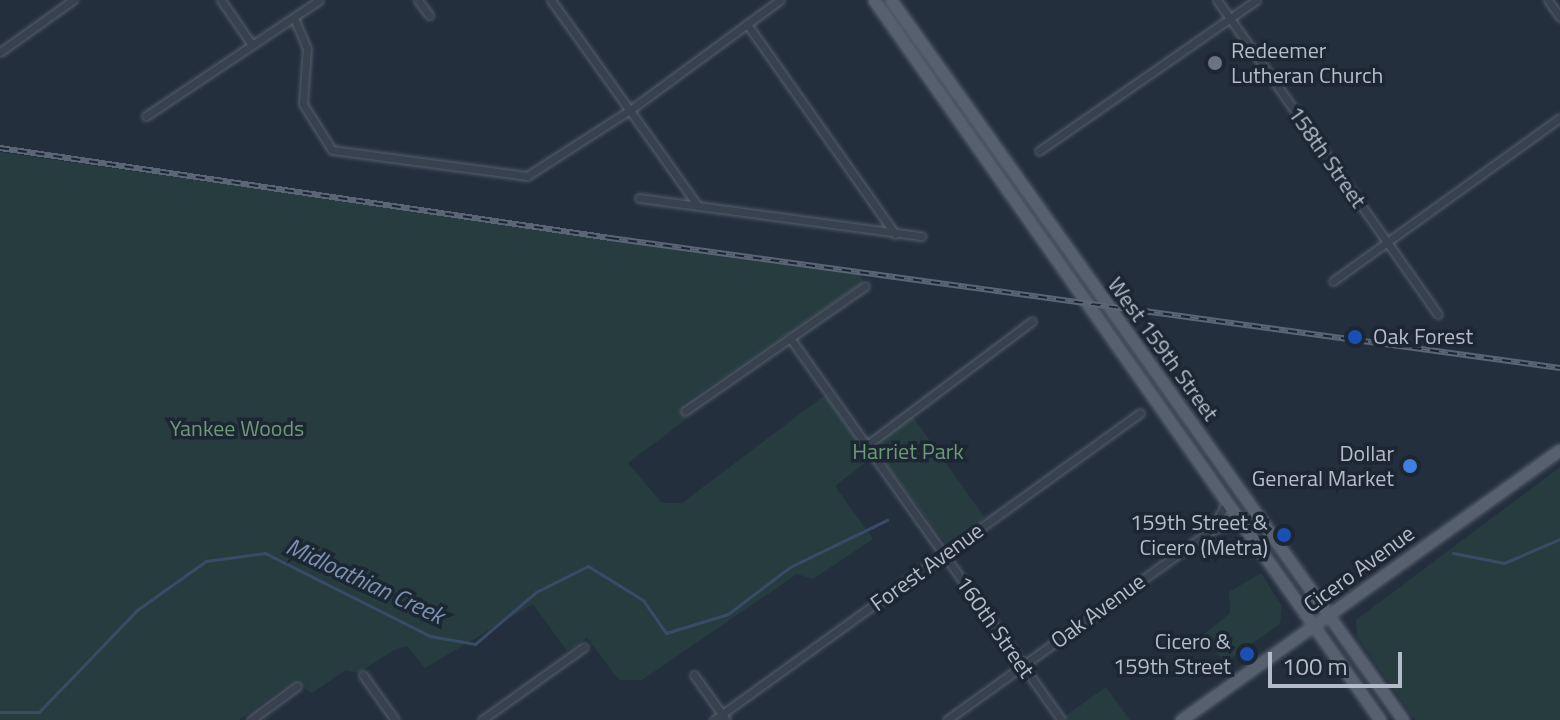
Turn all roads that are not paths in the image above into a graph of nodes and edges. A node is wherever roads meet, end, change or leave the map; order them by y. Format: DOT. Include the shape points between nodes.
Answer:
graph roads {
  1 [pos="73,0"];
  2 [pos="221,0"];
  3 [pos="319,0"];
  4 [pos="418,0"];
  5 [pos="551,0"];
  6 [pos="780,0"];
  7 [pos="874,0"];
  8 [pos="891,0"];
  9 [pos="1217,0"];
  10 [pos="1256,0"];
  11 [pos="1548,0"];
  12 [pos="429,15"];
  13 [pos="1560,17"];
  14 [pos="294,18"];
  15 [pos="1230,19"];
  16 [pos="747,24"];
  17 [pos="252,45"];
  18 [pos="0,52"];
  19 [pos="630,110"];
  20 [pos="146,116"];
  21 [pos="1560,118"];
  22 [pos="1039,151"];
  23 [pos="639,198"];
  24 [pos="698,206"];
  25 [pos="895,234"];
  26 [pos="921,236"];
  27 [pos="1387,242"];
  28 [pos="1333,281"];
  29 [pos="865,286"];
  30 [pos="1438,314"];
  31 [pos="1032,321"];
  32 [pos="790,338"];
  33 [pos="685,411"];
  34 [pos="1140,413"];
  35 [pos="867,445"];
  36 [pos="1560,450"];
  37 [pos="1226,504"];
  38 [pos="1239,522"];
  39 [pos="1211,530"];
  40 [pos="944,556"];
  41 [pos="1329,616"];
  42 [pos="1313,627"];
  43 [pos="584,647"];
  44 [pos="1022,666"];
  45 [pos="363,675"];
  46 [pos="694,675"];
  47 [pos="297,686"];
  48 [pos="724,717"];
  49 [pos="251,720"];
  50 [pos="395,720"];
  51 [pos="482,720"];
  52 [pos="714,720"];
  53 [pos="947,720"];
  54 [pos="1061,720"];
  55 [pos="1181,720"];
  56 [pos="1380,720"];
  57 [pos="1403,720"];
  1 -- 18 [label="street"];
  2 -- 17 [label="street"];
  3 -- 14 [label="street"];
  4 -- 12 [label="street"];
  5 -- 19 [label="street"];
  6 -- 16 [label="street"];
  7 -- 37 [label="main road, West 159th Street"];
  8 -- 41 [label="main road, West 159th Street"];
  9 -- 15 [label="street, 158th Street"];
  10 -- 15 [label="street"];
  11 -- 13 [label="street"];
  14 -- 17 [label="street"];
  14 -- 19 [label="street" via="307,48 303,104 332,150 527,176"];
  15 -- 22 [label="street"];
  15 -- 27 [label="street, 158th Street"];
  16 -- 19 [label="street"];
  16 -- 25 [label="street"];
  17 -- 20 [label="street"];
  19 -- 24 [label="street"];
  21 -- 27 [label="street"];
  23 -- 24 [label="street"];
  24 -- 25 [label="street"];
  25 -- 26 [label="street"];
  27 -- 28 [label="street"];
  27 -- 30 [label="street, 158th Street"];
  29 -- 32 [label="street"];
  31 -- 35 [label="street"];
  32 -- 33 [label="street"];
  32 -- 35 [label="street, 160th Street"];
  34 -- 40 [label="street, Forest Avenue"];
  35 -- 40 [label="street, 160th Street"];
  36 -- 41 [label="main road, Cicero Avenue"];
  37 -- 38 [label="main road, West 159th Street"];
  37 -- 39 [label="street, Oak Avenue"];
  38 -- 39 [label="street, Oak Avenue"];
  38 -- 42 [label="main road, West 159th Street"];
  39 -- 44 [label="street, Oak Avenue"];
  40 -- 44 [label="street, 160th Street"];
  40 -- 48 [label="street, Forest Avenue"];
  41 -- 42 [label="main road, Cicero Avenue"];
  41 -- 57 [label="main road, West 159th Street"];
  42 -- 55 [label="main road, Cicero Avenue"];
  42 -- 56 [label="main road, West 159th Street"];
  43 -- 51 [label="street"];
  44 -- 53 [label="street, Oak Avenue"];
  44 -- 54 [label="street, 160th Street"];
  45 -- 50 [label="street"];
  46 -- 48 [label="street"];
  47 -- 49 [label="street"];
  48 -- 52 [label="street, Forest Avenue"];
}
